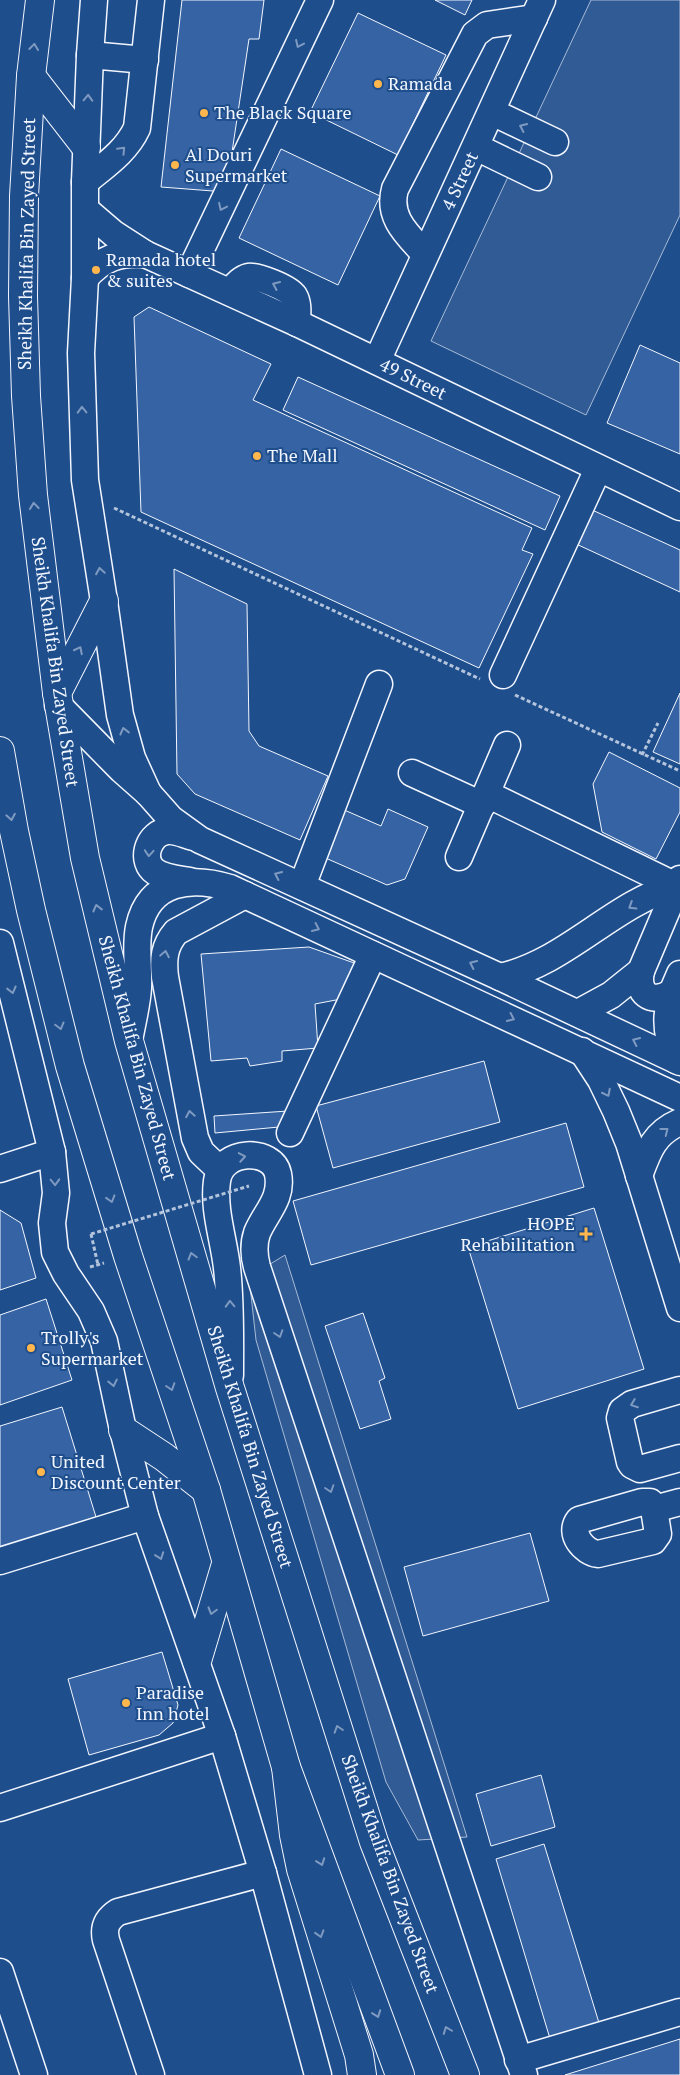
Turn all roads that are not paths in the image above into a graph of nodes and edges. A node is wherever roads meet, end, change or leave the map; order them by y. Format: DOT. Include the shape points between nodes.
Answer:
graph roads {
  1 [pos="40,0"];
  2 [pos="94,0"];
  3 [pos="151,0"];
  4 [pos="320,0"];
  5 [pos="538,9"];
  6 [pos="90,55"];
  7 [pos="145,60"];
  8 [pos="31,76"];
  9 [pos="492,112"];
  10 [pos="555,142"];
  11 [pos="476,146"];
  12 [pos="86,147"];
  13 [pos="538,177"];
  14 [pos="85,182"];
  15 [pos="86,210"];
  16 [pos="145,254"];
  17 [pos="425,254"];
  18 [pos="190,274"];
  19 [pos="85,278"];
  20 [pos="376,362"];
  21 [pos="598,469"];
  22 [pos="680,507"];
  23 [pos="104,601"];
  24 [pos="500,683"];
  25 [pos="379,684"];
  26 [pos="57,699"];
  27 [pos="508,745"];
  28 [pos="0,751"];
  29 [pos="412,773"];
  30 [pos="148,793"];
  31 [pos="485,799"];
  32 [pos="200,840"];
  33 [pos="459,857"];
  34 [pos="190,881"];
  35 [pos="678,882"];
  36 [pos="302,886"];
  37 [pos="245,895"];
  38 [pos="0,943"];
  39 [pos="373,954"];
  40 [pos="641,971"];
  41 [pos="500,977"];
  42 [pos="675,984"];
  43 [pos="578,1013"];
  44 [pos="129,1041"];
  45 [pos="582,1051"];
  46 [pos="678,1061"];
  47 [pos="680,1098"];
  48 [pos="680,1122"];
  49 [pos="290,1133"];
  50 [pos="52,1152"];
  51 [pos="0,1169"];
  52 [pos="220,1170"];
  53 [pos="639,1176"];
  54 [pos="680,1308"];
  55 [pos="230,1388"];
  56 [pos="680,1390"];
  57 [pos="123,1430"];
  58 [pos="680,1458"];
  59 [pos="206,1490"];
  60 [pos="680,1502"];
  61 [pos="654,1509"];
  62 [pos="145,1516"];
  63 [pos="0,1561"];
  64 [pos="226,1564"];
  65 [pos="197,1662"];
  66 [pos="222,1736"];
  67 [pos="286,1767"];
  68 [pos="0,1808"];
  69 [pos="263,1873"];
  70 [pos="0,1972"];
  71 [pos="680,2012"];
  72 [pos="521,2067"];
  73 [pos="34,2075"];
  74 [pos="151,2075"];
  75 [pos="318,2075"];
  76 [pos="362,2075"];
  77 [pos="400,2075"];
  78 [pos="465,2075"];
  8 -- 1 [label="main road, Sheikh Khalifa Bin Zayed Street, one-way"];
  2 -- 6 [label="street"];
  3 -- 7 [label="street"];
  4 -- 18 [label="street, one-way"];
  5 -- 9 [label="street, 4 Street"];
  5 -- 17 [label="street" via="487,25 475,34 395,189 392,205 396,220"];
  6 -- 7 [label="street"];
  12 -- 6 [label="street, one-way"];
  14 -- 7 [label="street, one-way" via="132,139 139,116"];
  8 -- 12 [label="main road"];
  26 -- 8 [label="main road, Sheikh Khalifa Bin Zayed Street, one-way" via="33,495 26,396 24,216"];
  10 -- 9 [label="street, one-way"];
  9 -- 11 [label="street, 4 Street"];
  11 -- 13 [label="street"];
  11 -- 17 [label="street, 4 Street"];
  12 -- 14 [label="street"];
  14 -- 15 [label="street"];
  15 -- 16 [label="street, 49 Street"];
  15 -- 19 [label="street"];
  16 -- 18 [label="street, 49 Street"];
  16 -- 19 [label="street, 49 Street" via="111,257"];
  17 -- 20 [label="street, 4 Street"];
  18 -- 20 [label="street, 49 Street"];
  23 -- 19 [label="street, one-way" via="85,480 81,353"];
  20 -- 21 [label="street, 49 Street"];
  21 -- 22 [label="street, 49 Street"];
  21 -- 24 [label="street"];
  26 -- 23 [label="main road, one-way"];
  30 -- 23 [label="street, one-way" via="124,736"];
  25 -- 36 [label="street"];
  26 -- 30 [label="street" via="122,770"];
  44 -- 26 [label="main road, Sheikh Khalifa Bin Zayed Street, one-way" via="85,858"];
  27 -- 31 [label="street"];
  28 -- 59 [label="main road, one-way" via="14,831 70,1066 128,1256"];
  29 -- 31 [label="street"];
  30 -- 32 [label="street" via="171,819"];
  31 -- 33 [label="street"];
  31 -- 35 [label="street"];
  32 -- 34 [label="street, one-way" via="168,831 153,838 148,846 148,862 153,870"];
  36 -- 32 [label="street, one-way"];
  34 -- 37 [label="street" via="216,883"];
  34 -- 44 [label="street" via="176,884 155,896 141,919 138,990"];
  35 -- 40 [label="street"];
  35 -- 41 [label="street, one-way" via="649,896 541,963"];
  41 -- 36 [label="street, one-way"];
  37 -- 39 [label="street, one-way"];
  52 -- 37 [label="street, one-way" via="201,1152 195,1138 164,958 169,940 176,932"];
  38 -- 50 [label="street, one-way"];
  39 -- 45 [label="street, one-way"];
  39 -- 49 [label="street"];
  40 -- 42 [label="street" via="639,980 647,996 663,998"];
  40 -- 43 [label="street" via="611,995"];
  41 -- 43 [label="street"];
  42 -- 46 [label="street" via="667,1011 667,1028 670,1045"];
  46 -- 43 [label="street, one-way"];
  55 -- 44 [label="main road, Sheikh Khalifa Bin Zayed Street, one-way"];
  45 -- 47 [label="street"];
  45 -- 53 [label="street, one-way" via="616,1111"];
  53 -- 48 [label="street, one-way" via="658,1135"];
  50 -- 51 [label="street"];
  50 -- 57 [label="street, one-way" via="56,1193 52,1237 66,1274 91,1311 104,1340"];
  55 -- 52 [label="street, one-way" via="229,1289 216,1200"];
  52 -- 72 [label="street, one-way" via="227,1161 251,1155 265,1159 278,1172 277,1196 254,1245 257,1267"];
  53 -- 54 [label="street"];
  78 -- 55 [label="main road, Sheikh Khalifa Bin Zayed Street, one-way" via="374,1842"];
  56 -- 58 [label="street, one-way" via="632,1404 620,1418 630,1462 636,1468"];
  57 -- 59 [label="main road"];
  57 -- 62 [label="street"];
  59 -- 64 [label="main road"];
  60 -- 61 [label="street"];
  62 -- 63 [label="street"];
  62 -- 65 [label="street, one-way"];
  64 -- 65 [label="main road, one-way"];
  64 -- 67 [label="main road"];
  65 -- 66 [label="street"];
  66 -- 68 [label="street"];
  66 -- 69 [label="street"];
  67 -- 76 [label="main road, one-way" via="301,1869"];
  67 -- 77 [label="main road, one-way"];
  69 -- 74 [label="street" via="118,1912 107,1922 106,1940"];
  69 -- 75 [label="street"];
  70 -- 73 [label="street"];
  71 -- 72 [label="street"];
}
